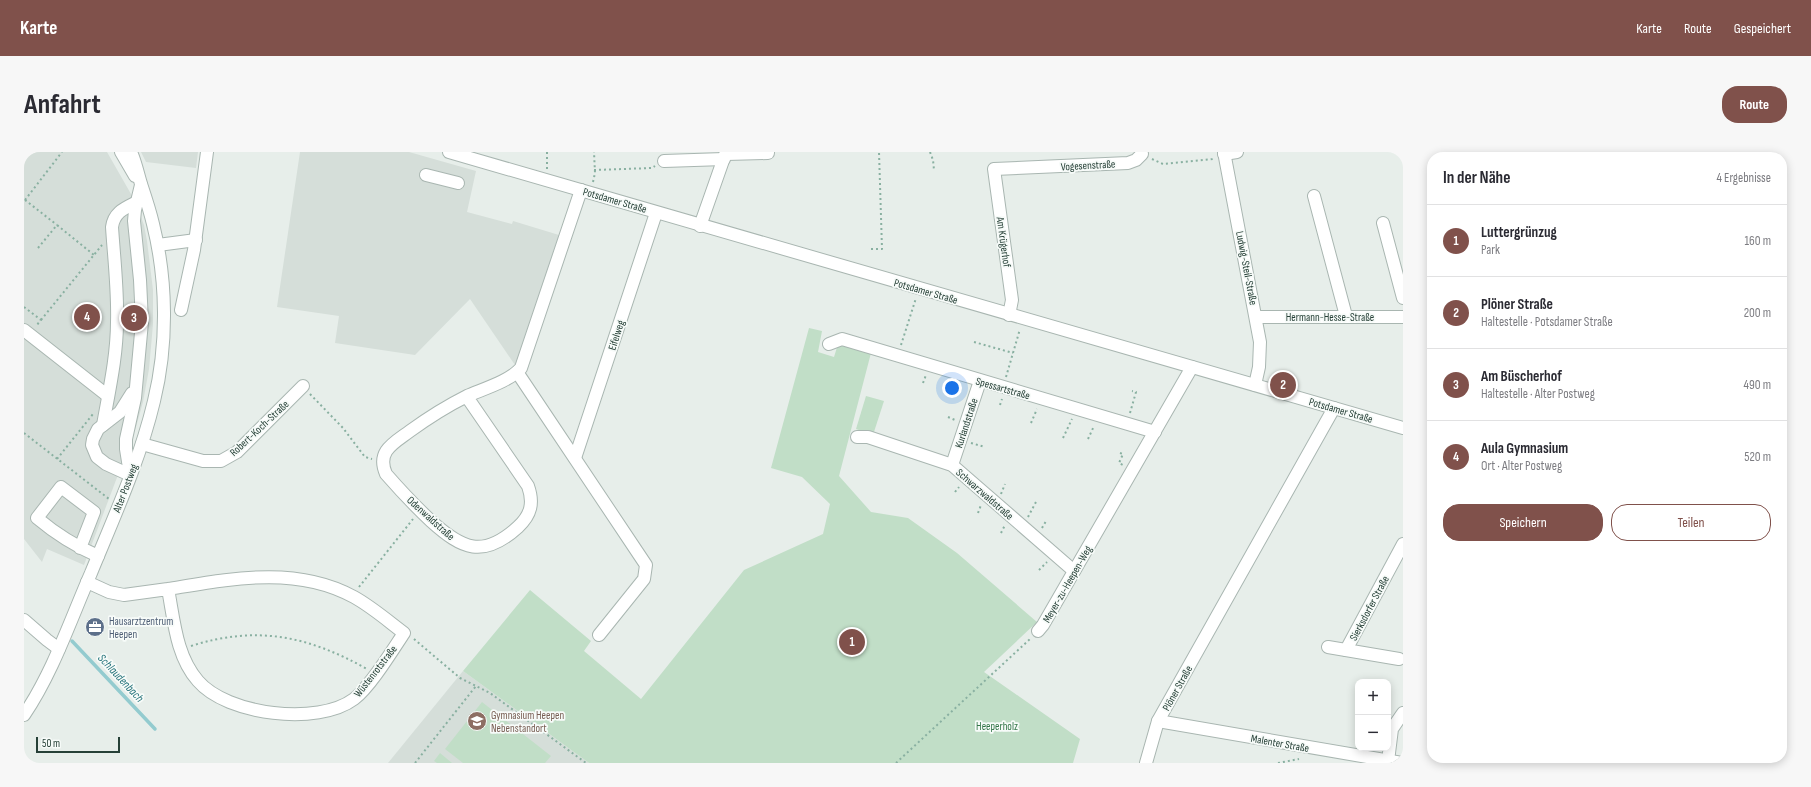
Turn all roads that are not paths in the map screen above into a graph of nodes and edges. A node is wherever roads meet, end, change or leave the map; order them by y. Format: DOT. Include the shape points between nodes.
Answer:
graph roads {
  1 [pos="121,152"];
  2 [pos="131,152"];
  3 [pos="207,152"];
  4 [pos="449,152"];
  5 [pos="1237,152"];
  6 [pos="768,153"];
  7 [pos="1142,154"];
  8 [pos="471,155"];
  9 [pos="725,155"];
  10 [pos="1224,155"];
  11 [pos="664,161"];
  12 [pos="994,169"];
  13 [pos="426,175"];
  14 [pos="458,183"];
  15 [pos="141,186"];
  16 [pos="585,192"];
  17 [pos="1314,196"];
  18 [pos="137,202"];
  19 [pos="656,213"];
  20 [pos="1384,224"];
  21 [pos="700,226"];
  22 [pos="196,240"];
  23 [pos="158,245"];
  24 [pos="1403,298"];
  25 [pos="181,310"];
  26 [pos="1009,315"];
  27 [pos="1346,316"];
  28 [pos="1256,317"];
  29 [pos="1403,317"];
  30 [pos="27,332"];
  31 [pos="829,344"];
  32 [pos="1192,367"];
  33 [pos="517,372"];
  34 [pos="980,381"];
  35 [pos="136,383"];
  36 [pos="1255,385"];
  37 [pos="303,386"];
  38 [pos="466,397"];
  39 [pos="108,400"];
  40 [pos="1334,408"];
  41 [pos="103,425"];
  42 [pos="1403,428"];
  43 [pos="1155,432"];
  44 [pos="857,437"];
  45 [pos="142,444"];
  46 [pos="575,458"];
  47 [pos="952,465"];
  48 [pos="130,475"];
  49 [pos="1403,544"];
  50 [pos="80,548"];
  51 [pos="98,556"];
  52 [pos="1074,571"];
  53 [pos="87,582"];
  54 [pos="168,589"];
  55 [pos="24,620"];
  56 [pos="1038,631"];
  57 [pos="599,635"];
  58 [pos="1328,647"];
  59 [pos="59,649"];
  60 [pos="1346,650"];
  61 [pos="1399,658"];
  62 [pos="1403,713"];
  63 [pos="24,715"];
  64 [pos="1158,721"];
  65 [pos="1388,761"];
  66 [pos="1146,763"];
  67 [pos="1402,763"];
  1 -- 15 [label="street, Alter Postweg"];
  2 -- 15 [label="street, Alter Postweg"];
  3 -- 22 [label="street"];
  4 -- 8 [label="street, Potsdamer Straße"];
  5 -- 10 [label="street"];
  6 -- 9 [label="street"];
  7 -- 12 [label="street, Vogesenstraße" via="1128,163"];
  8 -- 16 [label="street, Potsdamer Straße"];
  9 -- 11 [label="street"];
  9 -- 21 [label="street"];
  10 -- 28 [label="street, Ludwig-Steil-Straße"];
  12 -- 26 [label="street, Am Krügerhof" via="1012,300"];
  13 -- 14 [label="street"];
  15 -- 18 [label="street"];
  15 -- 23 [label="street, Alter Postweg" via="150,210"];
  16 -- 19 [label="street, Potsdamer Straße"];
  16 -- 33 [label="street" via="523,365"];
  17 -- 27 [label="street"];
  18 -- 35 [label="street" via="134,221 142,322"];
  18 -- 39 [label="street" via="118,212 113,221 117,322"];
  19 -- 21 [label="street, Potsdamer Straße"];
  19 -- 46 [label="street, Eifelweg"];
  20 -- 24 [label="street"];
  21 -- 26 [label="street, Potsdamer Straße"];
  22 -- 23 [label="street"];
  22 -- 25 [label="street"];
  23 -- 45 [label="street, Alter Postweg" via="163,338 155,399"];
  26 -- 32 [label="street, Potsdamer Straße"];
  27 -- 28 [label="street, Hermann-Hesse-Straße"];
  27 -- 29 [label="street, Hermann-Hesse-Straße"];
  28 -- 36 [label="street, Ludwig-Steil-Straße" via="1260,360"];
  30 -- 39 [label="street"];
  31 -- 34 [label="street, Spessartstraße" via="842,339"];
  32 -- 36 [label="street, Potsdamer Straße"];
  32 -- 43 [label="street, Meyer-zu-Heepen-Weg"];
  33 -- 38 [label="street"];
  33 -- 46 [label="street"];
  34 -- 43 [label="street, Spessartstraße"];
  34 -- 47 [label="street, Kurlandstraße"];
  35 -- 41 [label="street" via="126,405"];
  35 -- 48 [label="street" via="126,439"];
  36 -- 40 [label="street, Potsdamer Straße"];
  37 -- 45 [label="street, Robert-Koch-Straße" via="237,452 221,461 203,461"];
  38 -- 38 [label="street, Odenwaldstraße" via="528,486 531,496 530,511 512,533 489,545 472,547 448,537 420,511 386,474 383,462 389,446 432,415"];
  39 -- 41 [label="street"];
  40 -- 42 [label="street, Potsdamer Straße"];
  40 -- 64 [label="street, Plöner Straße"];
  41 -- 48 [label="street" via="93,439 94,452 106,464"];
  43 -- 52 [label="street, Meyer-zu-Heepen-Weg"];
  44 -- 47 [label="street, Schwarzwaldstraße" via="868,438"];
  45 -- 48 [label="street, Alter Postweg"];
  46 -- 57 [label="street" via="645,561 647,569 644,579"];
  47 -- 52 [label="street, Schwarzwaldstraße"];
  48 -- 51 [label="street, Alter Postweg"];
  49 -- 60 [label="street, Sierksdorfer Straße"];
  50 -- 50 [label="street" via="52,531 37,518 61,487 94,512"];
  50 -- 51 [label="street"];
  51 -- 53 [label="street, Alter Postweg"];
  52 -- 56 [label="street, Meyer-zu-Heepen-Weg"];
  53 -- 54 [label="street, Wüstenrotstraße" via="109,592 124,595"];
  53 -- 59 [label="street, Alter Postweg"];
  54 -- 54 [label="street, Wüstenrotstraße" via="246,577 267,576 314,582 354,597 404,633 354,699 336,708 309,713 261,711 220,698 197,681 181,650"];
  55 -- 59 [label="street"];
  58 -- 60 [label="street, Sierksdorfer Straße"];
  59 -- 63 [label="street, Alter Postweg"];
  60 -- 61 [label="street, Sierksdorfer Straße"];
  62 -- 65 [label="street" via="1392,729"];
  64 -- 65 [label="street, Malenter Straße"];
  64 -- 66 [label="street, Plöner Straße"];
  65 -- 67 [label="street, Malenter Straße"];
}
